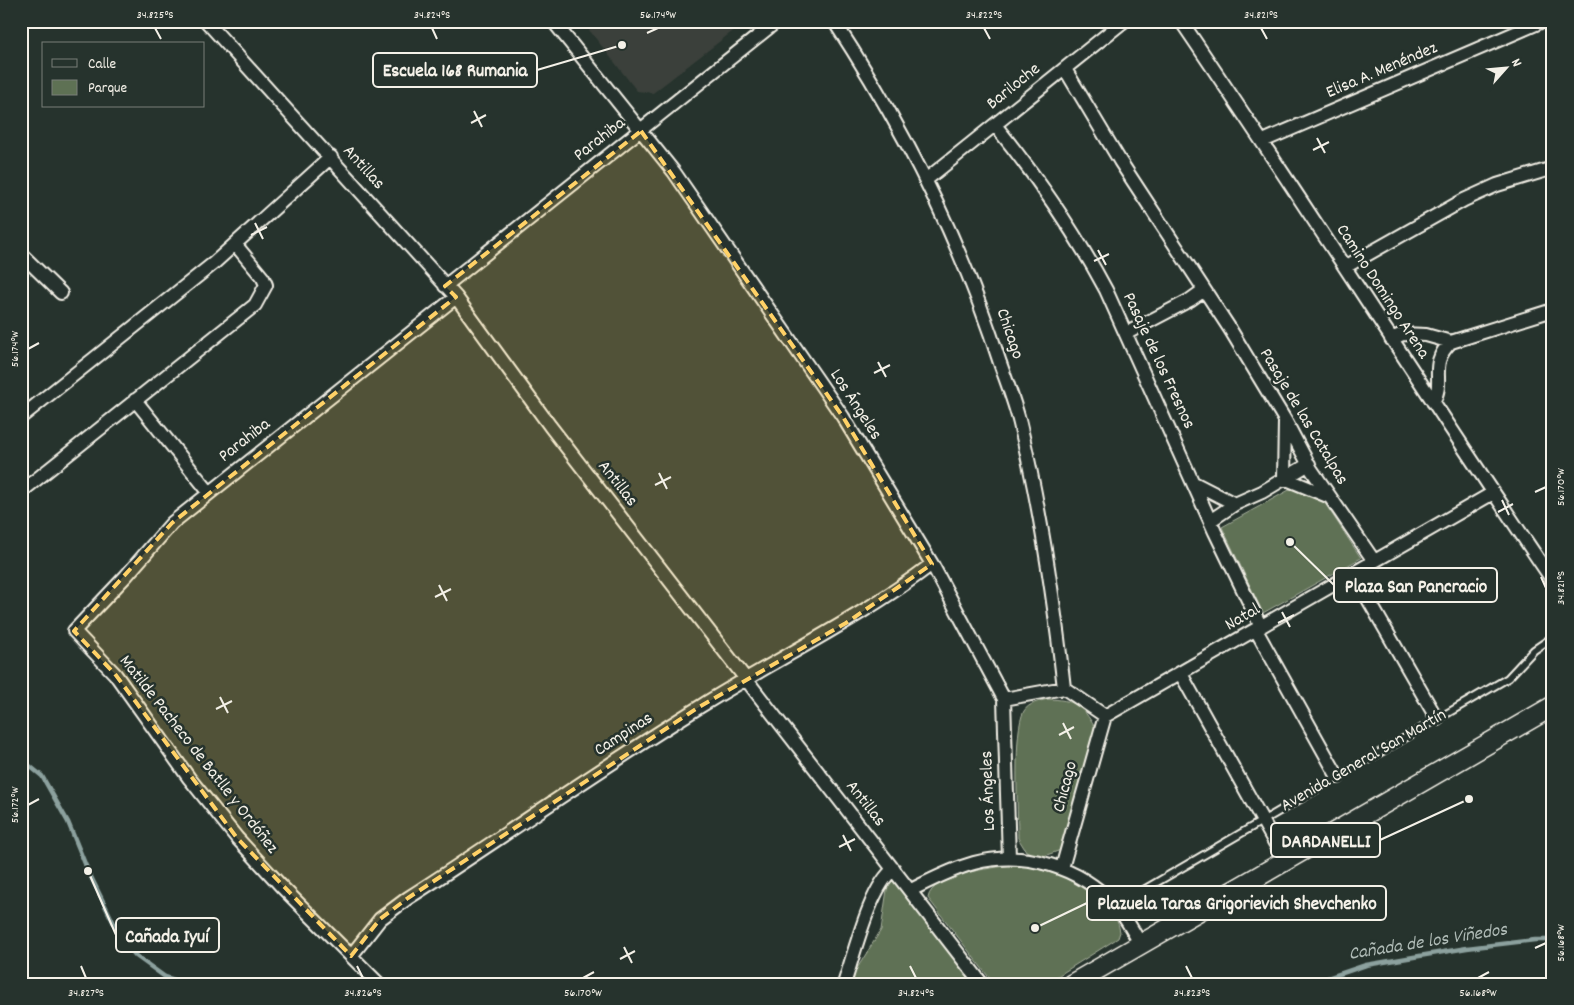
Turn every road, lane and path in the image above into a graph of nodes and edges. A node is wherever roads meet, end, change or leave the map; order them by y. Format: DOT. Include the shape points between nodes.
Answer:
graph roads {
  1 [pos="206,21"];
  2 [pos="553,21"];
  3 [pos="777,21"];
  4 [pos="834,21"];
  5 [pos="1124,21"];
  6 [pos="1181,21"];
  7 [pos="1542,21"];
  8 [pos="1065,69"];
  9 [pos="994,125"];
  10 [pos="641,131"];
  11 [pos="1263,142"];
  12 [pos="330,157"];
  13 [pos="1553,168"];
  14 [pos="927,179"];
  15 [pos="235,244"];
  16 [pos="22,257"];
  17 [pos="1345,267"];
  18 [pos="445,286"];
  19 [pos="1204,290"];
  20 [pos="61,292"];
  21 [pos="456,297"];
  22 [pos="1553,310"];
  23 [pos="1127,333"];
  24 [pos="1391,340"];
  25 [pos="1450,342"];
  26 [pos="135,400"];
  27 [pos="1433,402"];
  28 [pos="21,417"];
  29 [pos="1285,420"];
  30 [pos="1309,464"];
  31 [pos="1284,478"];
  32 [pos="1194,483"];
  33 [pos="22,491"];
  34 [pos="209,492"];
  35 [pos="1493,493"];
  36 [pos="1330,497"];
  37 [pos="1236,504"];
  38 [pos="1210,521"];
  39 [pos="1374,561"];
  40 [pos="932,564"];
  41 [pos="1353,573"];
  42 [pos="1553,581"];
  43 [pos="1258,628"];
  44 [pos="74,631"];
  45 [pos="1553,637"];
  46 [pos="1181,674"];
  47 [pos="746,678"];
  48 [pos="1064,688"];
  49 [pos="1004,698"];
  50 [pos="1553,706"];
  51 [pos="1105,716"];
  52 [pos="1437,719"];
  53 [pos="1338,777"];
  54 [pos="1263,819"];
  55 [pos="1009,858"];
  56 [pos="1285,861"];
  57 [pos="1062,868"];
  58 [pos="894,870"];
  59 [pos="911,890"];
  60 [pos="1116,906"];
  61 [pos="1140,943"];
  62 [pos="350,956"];
  63 [pos="379,984"];
  64 [pos="844,984"];
  65 [pos="982,984"];
  66 [pos="1072,984"];
  1 -- 12 [label="street, Antillas"];
  2 -- 10 [label="street, Los Ángeles"];
  3 -- 10 [label="street, Parahiba"];
  4 -- 14 [label="street, Chicago" via="887,106"];
  5 -- 8 [label="street, Bariloche"];
  6 -- 11 [label="street, Camino Domingo Arena"];
  7 -- 11 [label="street, Elisa A. Menéndez"];
  8 -- 9 [label="street, Bariloche"];
  8 -- 19 [label="street, Pasaje de las Catalpas"];
  9 -- 14 [label="street, Bariloche"];
  9 -- 23 [label="street, Pasaje de los Fresnos" via="1016,151 1089,258"];
  10 -- 18 [label="street, Parahiba"];
  10 -- 40 [label="street, Los Ángeles" via="674,172 843,417"];
  11 -- 17 [label="street, Camino Domingo Arena"];
  12 -- 15 [label="street"];
  12 -- 18 [label="street, Antillas"];
  13 -- 17 [label="street" via="1497,185 1464,200"];
  14 -- 48 [label="street, Chicago" via="988,323 1020,423 1053,588"];
  15 -- 26 [label="street" via="263,278 266,285 261,296 255,305"];
  15 -- 28 [label="street"];
  16 -- 20 [label="street"];
  17 -- 24 [label="street, Camino Domingo Arena"];
  18 -- 21 [label="street, Antillas"];
  19 -- 23 [label="street"];
  19 -- 29 [label="street, Pasaje de las Catalpas"];
  21 -- 34 [label="street, Parahiba"];
  21 -- 47 [label="street, Antillas" via="550,426"];
  22 -- 25 [label="street"];
  23 -- 32 [label="street, Pasaje de los Fresnos"];
  24 -- 25 [label="street" via="1403,334 1426,335"];
  24 -- 27 [label="street, Camino Domingo Arena"];
  25 -- 27 [label="street" via="1442,350 1437,365 1438,392"];
  26 -- 33 [label="street"];
  26 -- 34 [label="street"];
  27 -- 35 [label="street, Camino Domingo Arena"];
  29 -- 30 [label="street, Pasaje de las Catalpas"];
  29 -- 31 [label="street"];
  30 -- 31 [label="street"];
  30 -- 36 [label="street, Pasaje de las Catalpas"];
  31 -- 36 [label="street"];
  31 -- 37 [label="street"];
  32 -- 37 [label="street"];
  32 -- 38 [label="street, Pasaje de los Fresnos"];
  34 -- 44 [label="street, Parahiba" via="172,523"];
  35 -- 39 [label="street, Natal"];
  35 -- 42 [label="street, Camino Domingo Arena"];
  36 -- 39 [label="street, Pasaje de las Catalpas"];
  37 -- 38 [label="street"];
  38 -- 43 [label="street, Pasaje de los Fresnos"];
  39 -- 41 [label="street, Natal"];
  40 -- 47 [label="street, Campinas" via="846,623"];
  40 -- 49 [label="street, Los Ángeles"];
  41 -- 43 [label="street, Natal"];
  41 -- 52 [label="street"];
  43 -- 46 [label="street, Natal"];
  43 -- 53 [label="street, Pasaje de los Fresnos"];
  44 -- 62 [label="street, Matilde Pacheco de Batlle y Ordóñez" via="115,674 236,838"];
  45 -- 52 [label="lane, Avenida General San Martín" via="1534,650 1508,678"];
  46 -- 51 [label="street, Natal"];
  46 -- 54 [label="street"];
  47 -- 58 [label="street, Antillas"];
  47 -- 62 [label="street, Campinas" via="408,898 380,919"];
  48 -- 49 [label="street"];
  48 -- 51 [label="street"];
  49 -- 55 [label="street, Los Ángeles"];
  50 -- 56 [label="main road"];
  51 -- 57 [label="street, Chicago"];
  52 -- 53 [label="lane, Avenida General San Martín"];
  53 -- 54 [label="lane, Avenida General San Martín"];
  54 -- 56 [label="street"];
  54 -- 60 [label="lane, Avenida General San Martín"];
  55 -- 57 [label="street" via="1034,860"];
  55 -- 59 [label="street" via="959,868"];
  56 -- 61 [label="main road"];
  57 -- 60 [label="street" via="1088,882"];
  58 -- 59 [label="street, Antillas"];
  58 -- 64 [label="street" via="883,878 856,942"];
  59 -- 65 [label="street, Antillas"];
  60 -- 61 [label="street"];
  61 -- 66 [label="main road"];
  62 -- 63 [label="street, Matilde Pacheco de Batlle y Ordóñez"];
}
